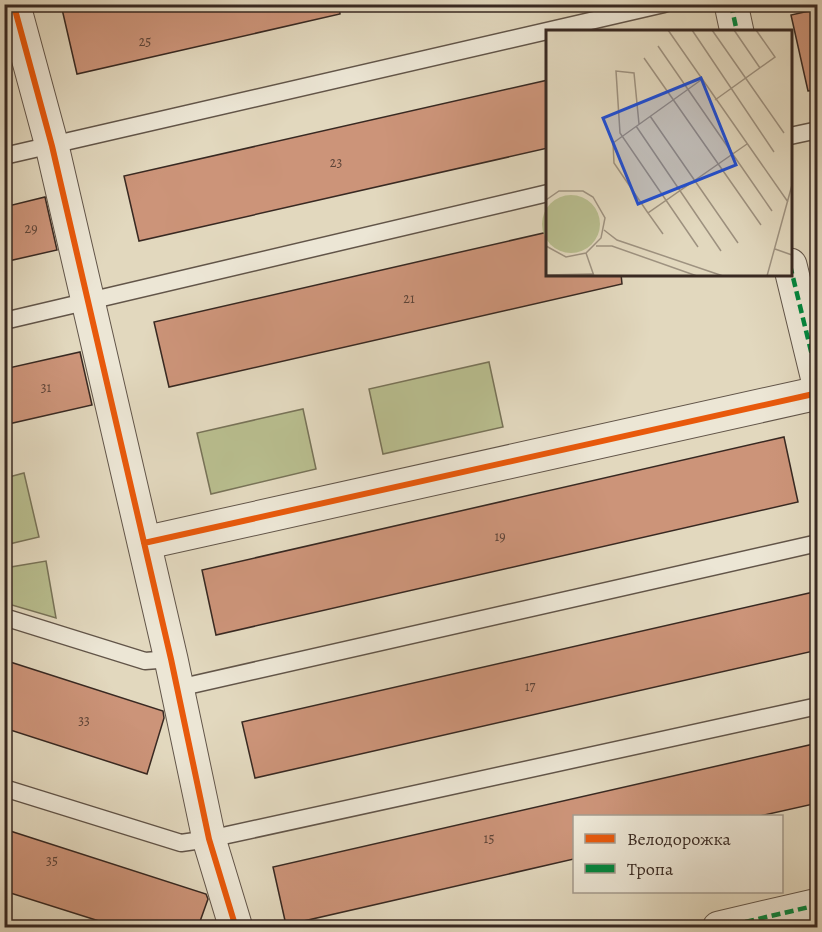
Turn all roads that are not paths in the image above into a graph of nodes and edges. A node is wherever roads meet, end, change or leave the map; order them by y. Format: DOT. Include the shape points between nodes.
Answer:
graph roads {
  1 [pos="664,4"];
  2 [pos="731,4"];
  3 [pos="13,6"];
  4 [pos="552,30"];
  5 [pos="737,30"];
  6 [pos="546,31"];
  7 [pos="818,130"];
  8 [pos="792,136"];
  9 [pos="52,146"];
  10 [pos="4,156"];
  11 [pos="546,193"];
  12 [pos="792,273"];
  13 [pos="87,303"];
  14 [pos="4,321"];
  15 [pos="818,380"];
  16 [pos="818,393"];
  17 [pos="144,543"];
  18 [pos="818,543"];
  19 [pos="4,617"];
  20 [pos="174,673"];
  21 [pos="818,706"];
  22 [pos="4,788"];
  23 [pos="210,839"];
  24 [pos="818,905"];
  25 [pos="236,927"];
  26 [pos="719,927"];
  1 -- 4 [label="lane"];
  2 -- 5 [label="street"];
  3 -- 9 [label="street"];
  6 -- 9 [label="lane"];
  7 -- 8 [label="lane"];
  9 -- 10 [label="lane"];
  9 -- 13 [label="street"];
  11 -- 13 [label="lane"];
  12 -- 15 [label="street"];
  13 -- 14 [label="lane"];
  13 -- 17 [label="street"];
  16 -- 17 [label="street"];
  17 -- 20 [label="street"];
  18 -- 20 [label="lane"];
  19 -- 20 [label="lane" via="145,660"];
  20 -- 23 [label="street"];
  21 -- 23 [label="lane"];
  22 -- 23 [label="lane" via="181,843"];
  23 -- 25 [label="street"];
  24 -- 26 [label="street"];
}
